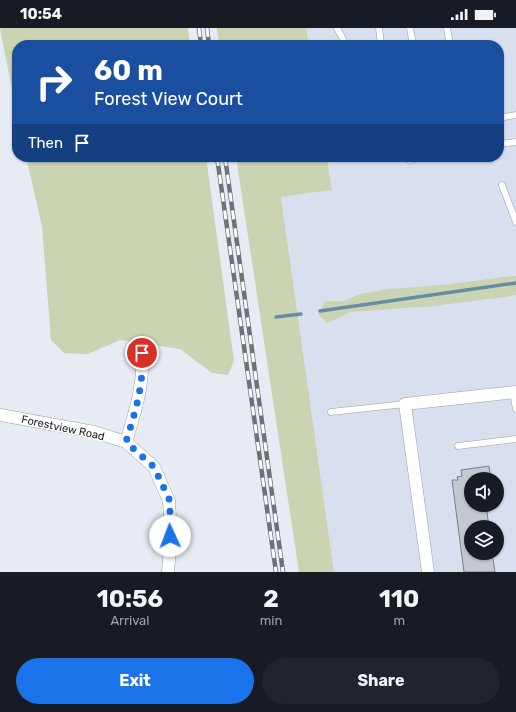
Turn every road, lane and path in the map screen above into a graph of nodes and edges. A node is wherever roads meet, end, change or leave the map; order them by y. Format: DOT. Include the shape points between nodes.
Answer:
graph roads {
  1 [pos="337,28"];
  2 [pos="378,28"];
  3 [pos="410,28"];
  4 [pos="447,28"];
  5 [pos="343,40"];
  6 [pos="380,40"];
  7 [pos="412,40"];
  8 [pos="449,40"];
  9 [pos="516,115"];
  10 [pos="504,117"];
  11 [pos="516,142"];
  12 [pos="504,143"];
  13 [pos="502,185"];
  14 [pos="516,222"];
  15 [pos="142,353"];
  16 [pos="514,392"];
  17 [pos="405,404"];
  18 [pos="516,409"];
  19 [pos="331,412"];
  20 [pos="0,415"];
  21 [pos="516,439"];
  22 [pos="126,442"];
  23 [pos="458,446"];
  24 [pos="168,572"];
  25 [pos="428,572"];
  1 -- 5 [label="lane"];
  2 -- 6 [label="lane"];
  3 -- 7 [label="lane"];
  4 -- 8 [label="lane"];
  9 -- 10 [label="lane"];
  11 -- 12 [label="lane"];
  13 -- 14 [label="lane"];
  15 -- 22 [label="street" via="143,374 138,403"];
  16 -- 17 [label="street"];
  16 -- 18 [label="lane"];
  17 -- 19 [label="lane"];
  17 -- 25 [label="street"];
  20 -- 22 [label="street, Forestview Road" via="94,432"];
  21 -- 23 [label="lane"];
  22 -- 24 [label="street" via="154,467 170,501"];
}
